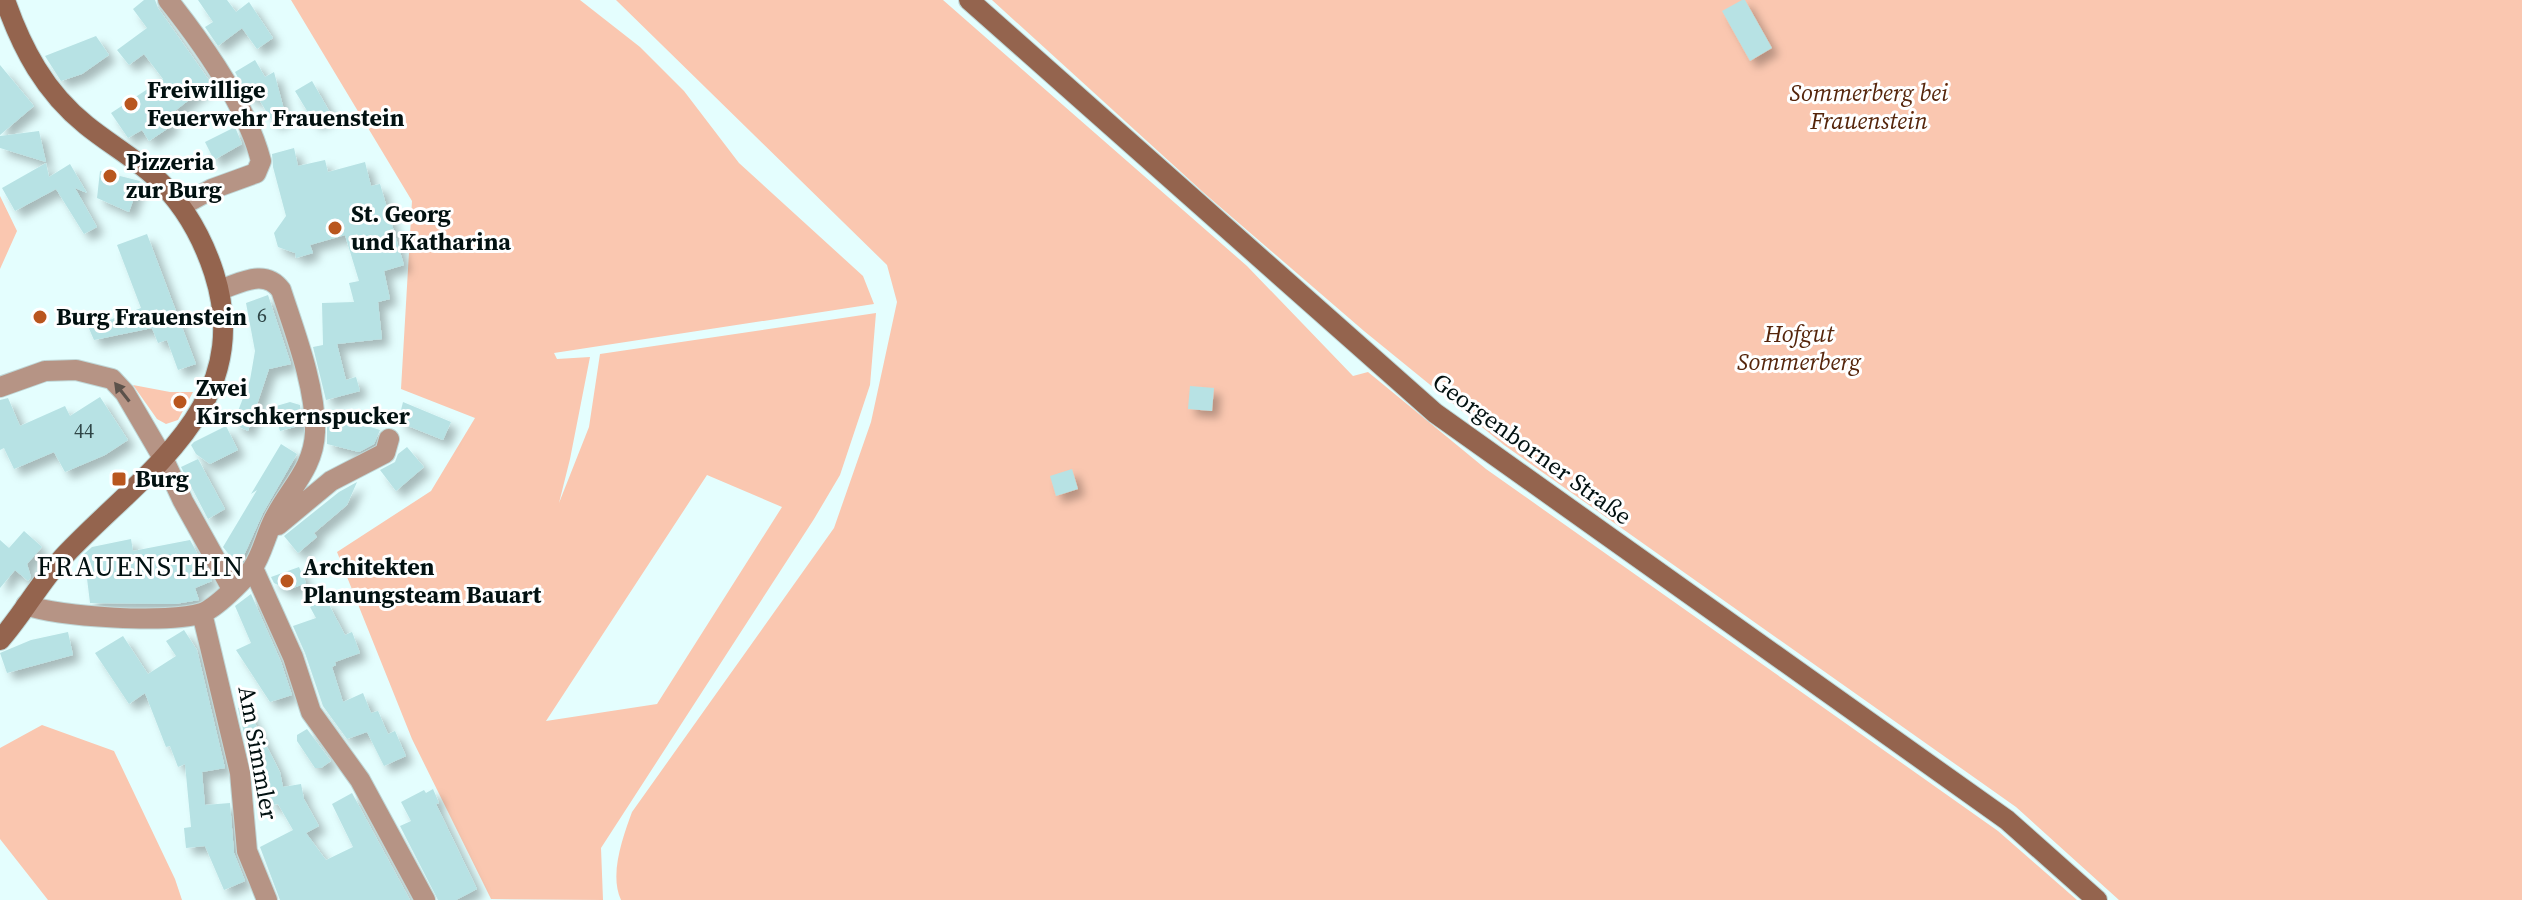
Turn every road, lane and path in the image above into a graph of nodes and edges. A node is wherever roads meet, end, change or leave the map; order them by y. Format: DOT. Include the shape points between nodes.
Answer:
graph roads {
  1 [pos="168,0"];
  2 [pos="969,0"];
  3 [pos="4,7"];
  4 [pos="181,206"];
  5 [pos="219,290"];
  6 [pos="0,387"];
  7 [pos="389,439"];
  8 [pos="163,458"];
  9 [pos="269,532"];
  10 [pos="253,568"];
  11 [pos="232,589"];
  12 [pos="26,605"];
  13 [pos="202,613"];
  14 [pos="0,640"];
  15 [pos="267,900"];
  16 [pos="425,900"];
  17 [pos="2097,900"];
  1 -- 4 [label="street" via="196,35 250,127 261,161 256,173"];
  2 -- 17 [label="main road, Georgenborner Straße" via="1435,413 2007,820"];
  3 -- 4 [label="main road" via="58,99 152,174"];
  4 -- 5 [label="main road" via="207,252"];
  5 -- 8 [label="main road" via="223,335 213,388"];
  5 -- 9 [label="street" via="263,277 274,280 312,399 311,455"];
  8 -- 6 [label="street, one-way" via="112,379 76,370 45,371"];
  7 -- 9 [label="street" via="385,453 331,481"];
  8 -- 11 [label="street"];
  8 -- 12 [label="main road" via="55,565"];
  9 -- 10 [label="street"];
  10 -- 11 [label="street"];
  10 -- 16 [label="street" via="311,712 360,780"];
  11 -- 13 [label="street"];
  12 -- 13 [label="street" via="126,618"];
  12 -- 14 [label="main road"];
  13 -- 15 [label="street, Am Simmler" via="240,773 247,851"];
}
